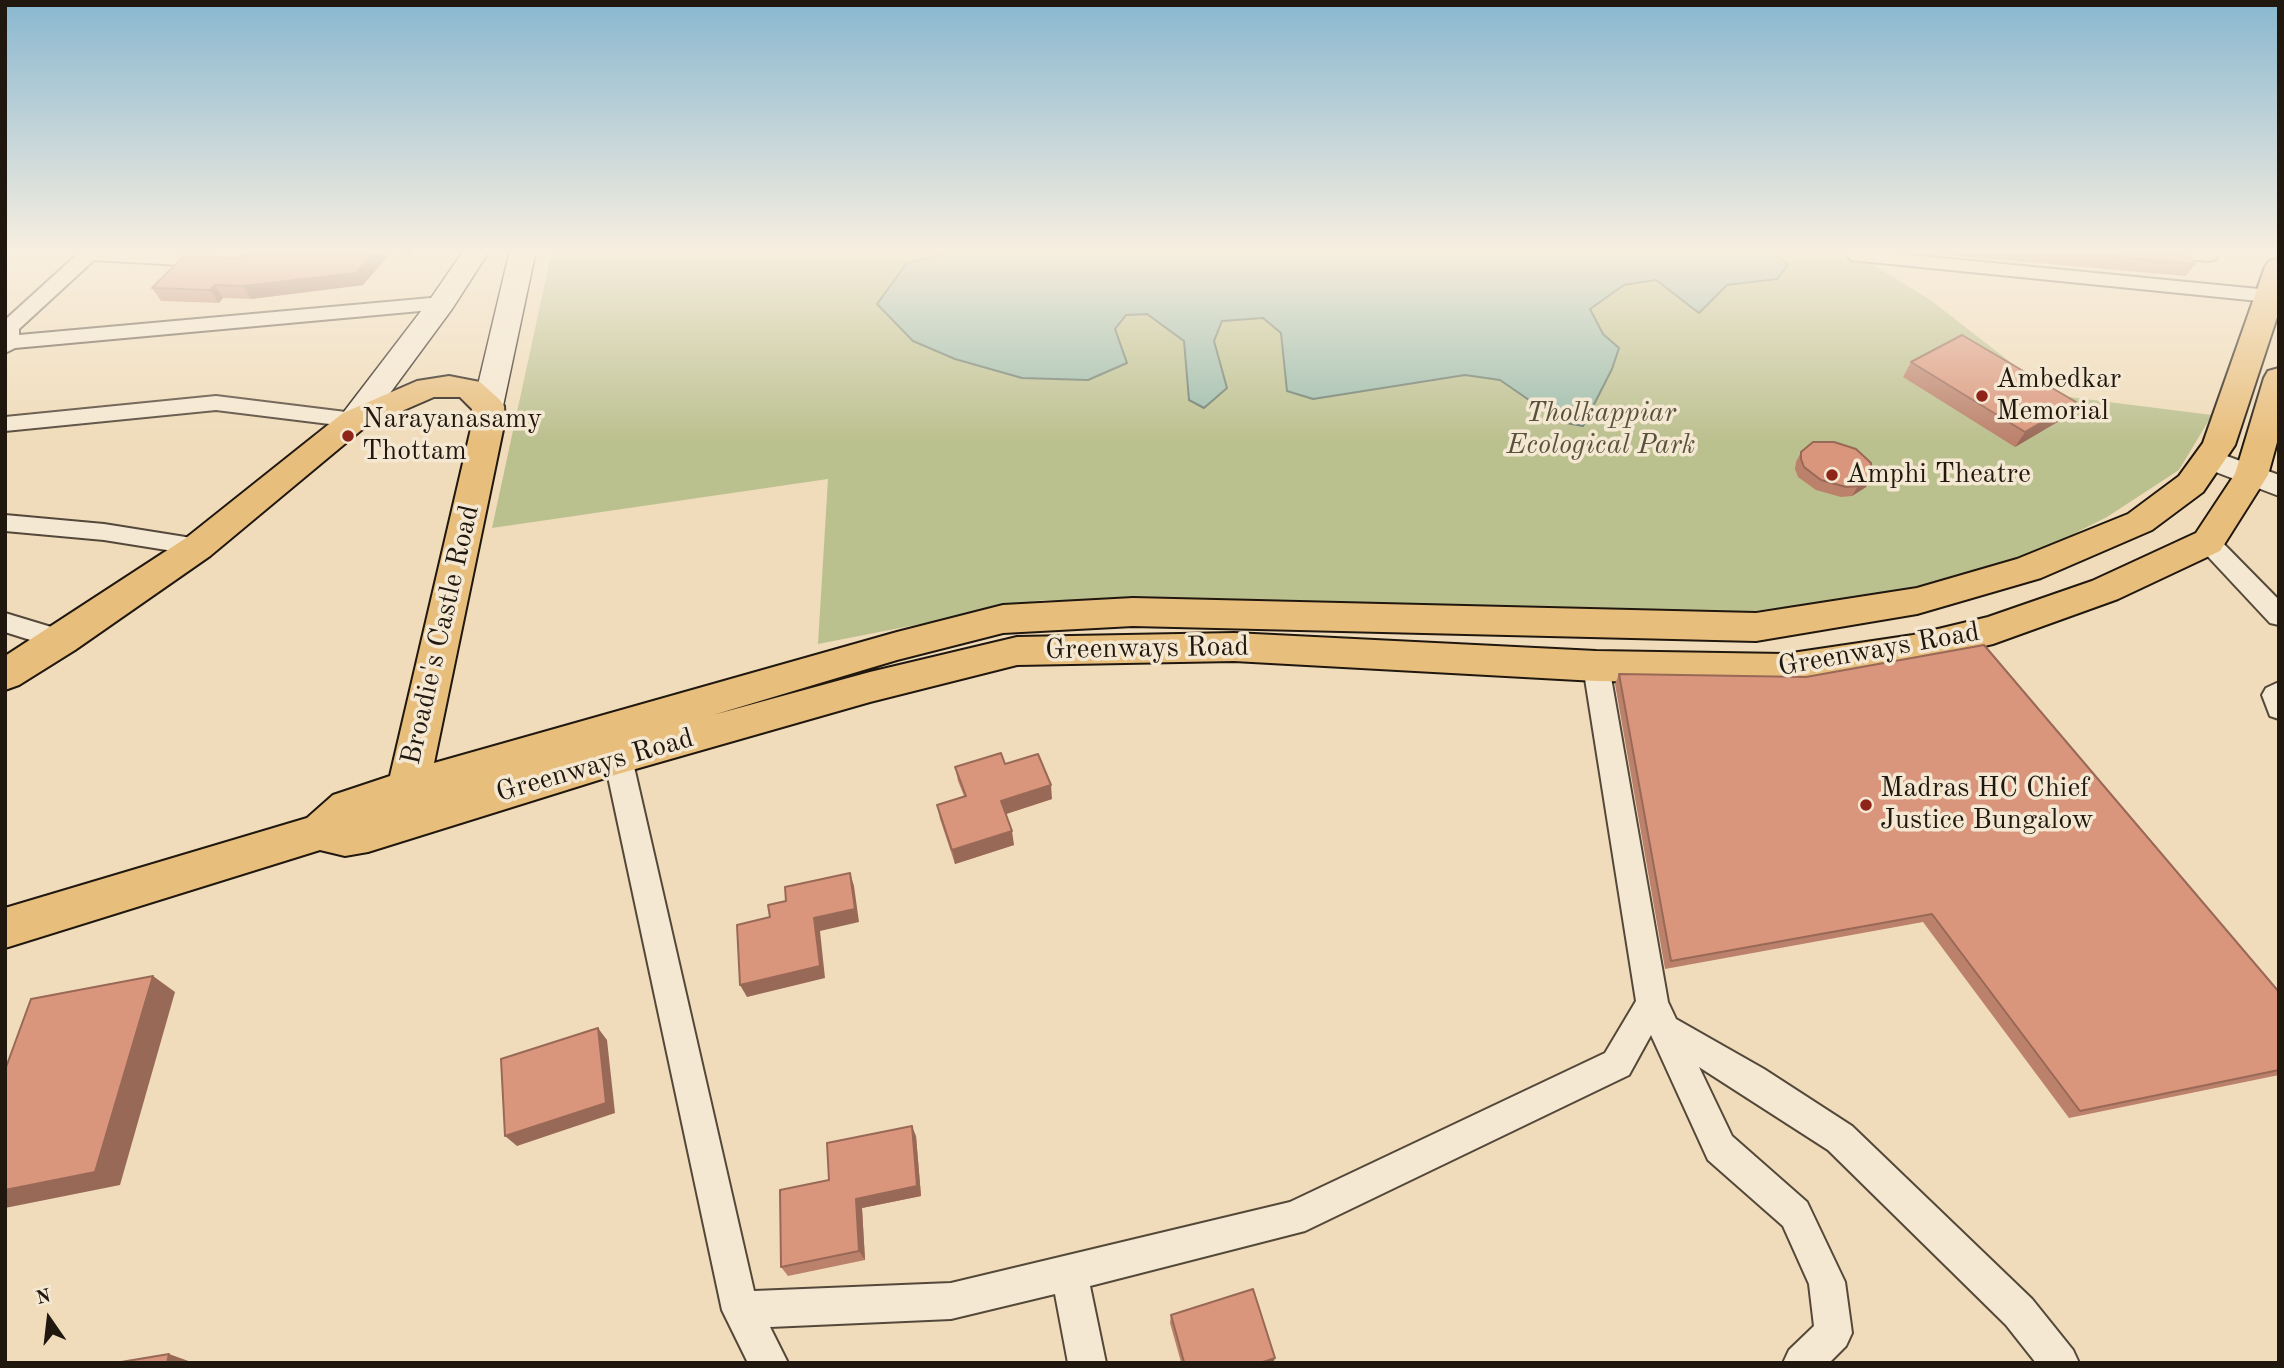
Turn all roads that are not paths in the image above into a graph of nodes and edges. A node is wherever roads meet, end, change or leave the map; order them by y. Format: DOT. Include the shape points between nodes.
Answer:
graph roads {
  1 [pos="29,314"];
  2 [pos="299,314"];
  3 [pos="434,314"];
  4 [pos="509,314"];
  5 [pos="2263,314"];
  6 [pos="7,336"];
  7 [pos="2279,378"];
  8 [pos="488,406"];
  9 [pos="354,420"];
  10 [pos="5,424"];
  11 [pos="2214,452"];
  12 [pos="2266,470"];
  13 [pos="7,524"];
  14 [pos="2208,541"];
  15 [pos="198,547"];
  16 [pos="2279,616"];
  17 [pos="5,622"];
  18 [pos="62,640"];
  19 [pos="1596,666"];
  20 [pos="5,675"];
  21 [pos="2279,692"];
  22 [pos="2279,709"];
  23 [pos="618,758"];
  24 [pos="402,806"];
  25 [pos="5,928"];
  26 [pos="1659,1017"];
  27 [pos="1069,1273"];
  28 [pos="740,1310"];
  29 [pos="769,1363"];
  30 [pos="1087,1363"];
  31 [pos="1802,1363"];
  32 [pos="2060,1363"];
  1 -- 6 [label="street"];
  2 -- 6 [label="street"];
  3 -- 9 [label="main road"];
  4 -- 8 [label="main road"];
  5 -- 11 [label="main road, Greenways Road"];
  7 -- 12 [label="main road"];
  8 -- 9 [label="main road" via="468,389 428,388"];
  8 -- 24 [label="main road, Broadie's Castle Road" via="489,420"];
  9 -- 10 [label="street" via="216,404"];
  9 -- 15 [label="main road"];
  11 -- 12 [label="street"];
  11 -- 24 [label="main road, Greenways Road" via="2191,484 2140,522 2028,569 1917,601 1756,627 1133,612 1003,619 897,646"];
  12 -- 14 [label="main road"];
  13 -- 15 [label="street" via="104,532"];
  14 -- 16 [label="street"];
  14 -- 19 [label="main road, Greenways Road" via="2093,595 1993,630 1913,649 1785,669"];
  15 -- 18 [label="main road"];
  17 -- 18 [label="street"];
  18 -- 20 [label="main road"];
  19 -- 23 [label="main road, Greenways Road" via="1234,647 1017,651"];
  19 -- 26 [label="street" via="1609,760"];
  21 -- 22 [label="street" via="2275,695"];
  23 -- 24 [label="main road, Greenways Road"];
  23 -- 28 [label="street"];
  24 -- 25 [label="main road, Greenways Road" via="345,838 320,832"];
  26 -- 27 [label="street" via="1617,1065 1293,1219"];
  26 -- 31 [label="street" via="1720,1148 1795,1214 1827,1282 1833,1333"];
  26 -- 32 [label="street" via="1840,1138 2019,1312"];
  27 -- 28 [label="street" via="951,1301"];
  27 -- 30 [label="street"];
  28 -- 29 [label="street"];
}
